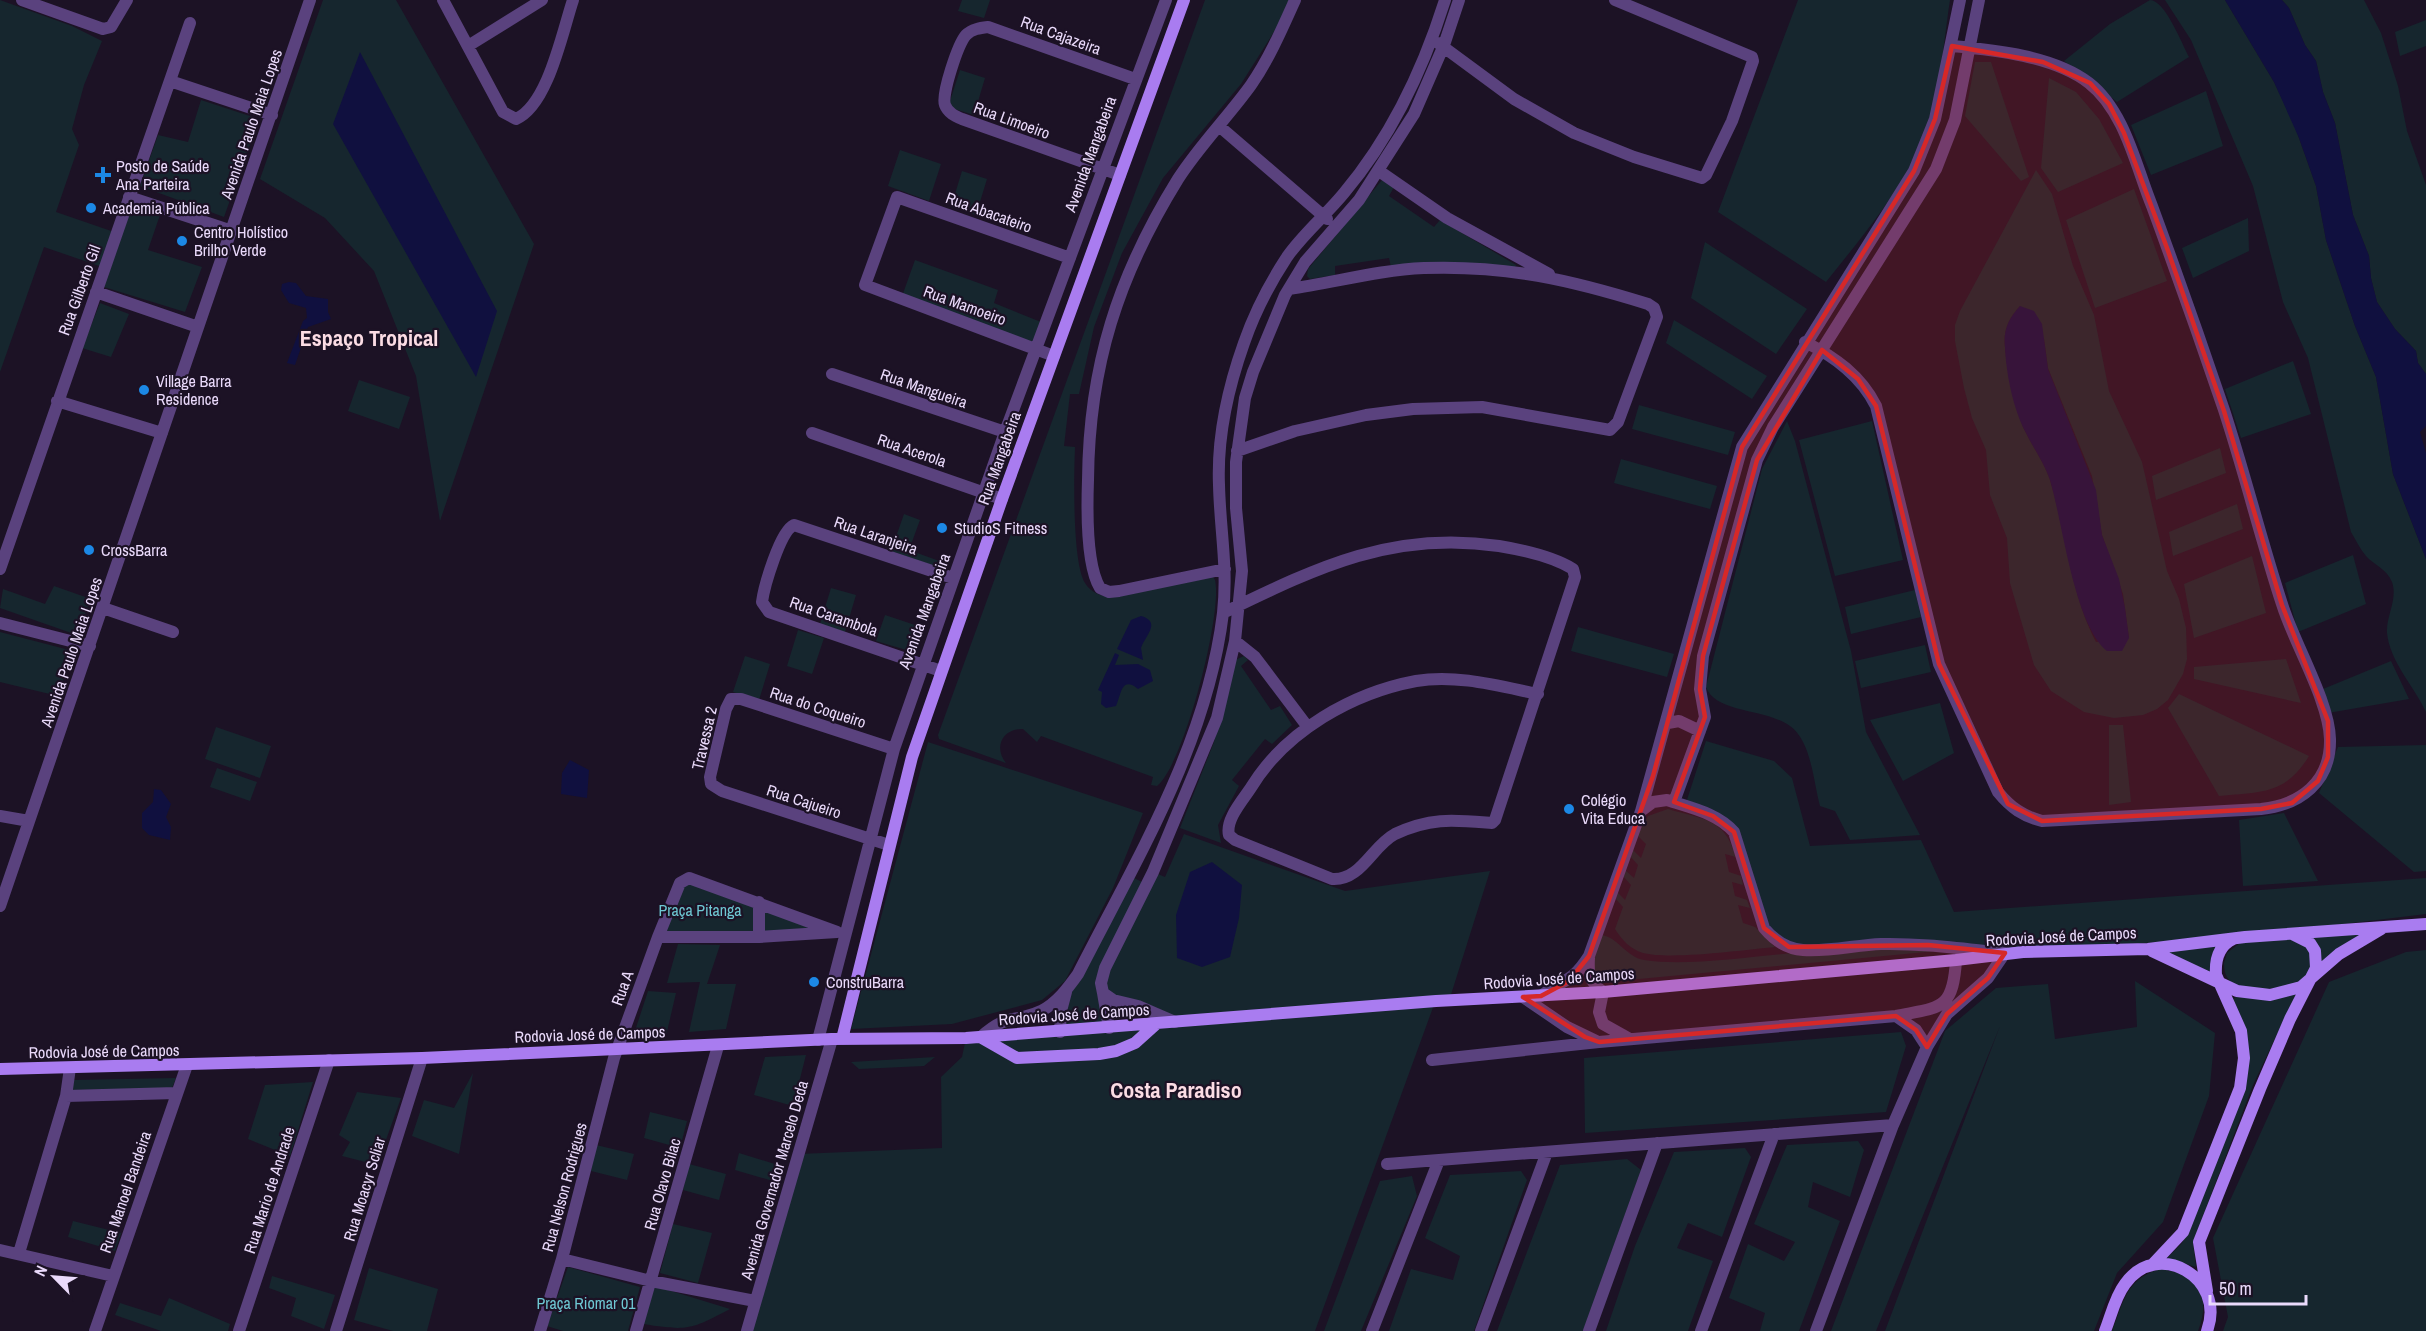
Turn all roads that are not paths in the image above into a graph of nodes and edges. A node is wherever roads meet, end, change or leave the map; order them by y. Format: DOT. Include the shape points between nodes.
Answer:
graph roads {
  1 [pos="24,0"];
  2 [pos="127,0"];
  3 [pos="309,0"];
  4 [pos="443,0"];
  5 [pos="542,0"];
  6 [pos="573,0"];
  7 [pos="1166,0"];
  8 [pos="1184,0"];
  9 [pos="1294,0"];
  10 [pos="1445,0"];
  11 [pos="1459,0"];
  12 [pos="1615,0"];
  13 [pos="1960,0"];
  14 [pos="1979,0"];
  15 [pos="190,23"];
  16 [pos="976,29"];
  17 [pos="1438,43"];
  18 [pos="468,46"];
  19 [pos="1952,46"];
  20 [pos="1970,47"];
  21 [pos="1135,79"];
  22 [pos="170,81"];
  23 [pos="272,115"];
  24 [pos="1219,126"];
  25 [pos="1102,169"];
  26 [pos="1379,171"];
  27 [pos="1120,175"];
  28 [pos="129,197"];
  29 [pos="1322,216"];
  30 [pos="1337,226"];
  31 [pos="231,231"];
  32 [pos="1070,258"];
  33 [pos="1554,277"];
  34 [pos="865,285"];
  35 [pos="1289,290"];
  36 [pos="96,292"];
  37 [pos="198,327"];
  38 [pos="1805,342"];
  39 [pos="1037,349"];
  40 [pos="1822,350"];
  41 [pos="1054,356"];
  42 [pos="1235,372"];
  43 [pos="1253,372"];
  44 [pos="832,374"];
  45 [pos="57,401"];
  46 [pos="162,432"];
  47 [pos="1005,432"];
  48 [pos="812,433"];
  49 [pos="1237,451"];
  50 [pos="984,492"];
  51 [pos="1002,499"];
  52 [pos="789,527"];
  53 [pos="0,569"];
  54 [pos="1226,569"];
  55 [pos="953,578"];
  56 [pos="1239,605"];
  57 [pos="103,608"];
  58 [pos="1223,613"];
  59 [pos="0,623"];
  60 [pos="172,632"];
  61 [pos="1235,641"];
  62 [pos="90,646"];
  63 [pos="922,665"];
  64 [pos="940,671"];
  65 [pos="1538,694"];
  66 [pos="731,699"];
  67 [pos="1668,723"];
  68 [pos="1307,726"];
  69 [pos="1700,731"];
  70 [pos="894,749"];
  71 [pos="711,784"];
  72 [pos="1674,802"];
  73 [pos="1160,810"];
  74 [pos="1641,811"];
  75 [pos="0,816"];
  76 [pos="1176,818"];
  77 [pos="29,821"];
  78 [pos="872,840"];
  79 [pos="889,845"];
  80 [pos="1127,877"];
  81 [pos="1146,885"];
  82 [pos="759,902"];
  83 [pos="0,906"];
  84 [pos="2426,924"];
  85 [pos="2386,927"];
  86 [pos="841,932"];
  87 [pos="2287,934"];
  88 [pos="658,937"];
  89 [pos="759,937"];
  90 [pos="2236,939"];
  91 [pos="2148,949"];
  92 [pos="2005,952"];
  93 [pos="1589,956"];
  94 [pos="1956,960"];
  95 [pos="2309,981"];
  96 [pos="2220,984"];
  97 [pos="1067,991"];
  98 [pos="1603,992"];
  99 [pos="1103,993"];
  100 [pos="1541,996"];
  101 [pos="1523,997"];
  102 [pos="1934,1008"];
  103 [pos="1947,1014"];
  104 [pos="1896,1016"];
  105 [pos="1176,1023"];
  106 [pos="1155,1025"];
  107 [pos="1567,1027"];
  108 [pos="1109,1028"];
  109 [pos="1060,1032"];
  110 [pos="981,1037"];
  111 [pos="837,1039"];
  112 [pos="1632,1039"];
  113 [pos="818,1040"];
  114 [pos="1599,1042"];
  115 [pos="718,1046"];
  116 [pos="1564,1046"];
  117 [pos="1927,1047"];
  118 [pos="617,1050"];
  119 [pos="1072,1053"];
  120 [pos="1099,1054"];
  121 [pos="422,1058"];
  122 [pos="329,1060"];
  123 [pos="1432,1060"];
  124 [pos="187,1065"];
  125 [pos="70,1068"];
  126 [pos="0,1069"];
  127 [pos="176,1093"];
  128 [pos="66,1096"];
  129 [pos="1893,1125"];
  130 [pos="1774,1134"];
  131 [pos="1657,1143"];
  132 [pos="1547,1152"];
  133 [pos="1439,1160"];
  134 [pos="1387,1164"];
  135 [pos="0,1250"];
  136 [pos="19,1253"];
  137 [pos="562,1259"];
  138 [pos="2152,1265"];
  139 [pos="113,1276"];
  140 [pos="651,1281"];
  141 [pos="2207,1291"];
  142 [pos="755,1301"];
  143 [pos="95,1331"];
  144 [pos="239,1331"];
  145 [pos="336,1331"];
  146 [pos="540,1331"];
  147 [pos="636,1331"];
  148 [pos="747,1331"];
  149 [pos="1372,1331"];
  150 [pos="1481,1331"];
  151 [pos="1589,1331"];
  152 [pos="1701,1331"];
  153 [pos="1816,1331"];
  154 [pos="2105,1331"];
  155 [pos="2207,1331"];
  1 -- 2 [label="street" via="103,28 111,27"];
  3 -- 23 [label="street, Avenida Paulo Maia Lopes"];
  4 -- 18 [label="street"];
  5 -- 18 [label="street"];
  6 -- 18 [label="street" via="540,97 527,114 516,119 503,112"];
  7 -- 21 [label="street, Avenida Mangabeira"];
  8 -- 27 [label="main road, Rua Mangabeira"];
  9 -- 24 [label="street" via="1252,83"];
  10 -- 17 [label="street"];
  11 -- 17 [label="street"];
  12 -- 17 [label="street" via="1752,57 1732,121 1702,178 1574,133 1514,99"];
  13 -- 19 [label="street"];
  14 -- 20 [label="street"];
  15 -- 22 [label="street, Rua Gilberto Gil"];
  16 -- 21 [label="street, Rua Cajazeira" via="999,29"];
  16 -- 25 [label="street, Rua Limoeiro" via="960,47 943,97 945,108 962,120"];
  17 -- 26 [label="street" via="1414,114"];
  17 -- 29 [label="street" via="1398,114 1344,194"];
  19 -- 20 [label="street"];
  19 -- 38 [label="street" via="1935,119 1914,171"];
  20 -- 40 [label="street" via="1955,120 1936,169"];
  20 -- 40 [label="street" via="2043,62 2082,79 2109,104 2124,134 2224,411 2282,605 2328,721 2328,757 2318,781 2307,794 2292,803 2261,809 2042,820 2028,817 2008,804 1998,792 1939,664 1876,406 1858,379"];
  21 -- 25 [label="street, Avenida Mangabeira"];
  22 -- 23 [label="street"];
  22 -- 28 [label="street, Rua Gilberto Gil"];
  23 -- 31 [label="street, Avenida Paulo Maia Lopes"];
  24 -- 29 [label="street"];
  24 -- 54 [label="street" via="1179,177 1146,234 1111,317 1097,370 1088,432 1087,499 1093,571 1100,588 1119,591"];
  25 -- 27 [label="street, Rua Limoeiro"];
  25 -- 32 [label="street, Avenida Mangabeira"];
  26 -- 30 [label="street"];
  26 -- 33 [label="street" via="1447,218"];
  27 -- 41 [label="main road, Rua Mangabeira"];
  28 -- 31 [label="street"];
  28 -- 36 [label="street, Rua Gilberto Gil"];
  29 -- 30 [label="street"];
  29 -- 42 [label="street" via="1288,256 1265,295"];
  30 -- 35 [label="street" via="1305,262"];
  31 -- 37 [label="street, Avenida Paulo Maia Lopes"];
  32 -- 34 [label="street, Rua Abacateiro" via="897,197"];
  32 -- 39 [label="street, Avenida Mangabeira"];
  33 -- 35 [label="street" via="1423,268"];
  33 -- 49 [label="street" via="1648,304 1657,313 1618,422 1610,430 1482,407 1413,409 1295,431"];
  34 -- 39 [label="street, Rua Mamoeiro"];
  35 -- 43 [label="street"];
  36 -- 37 [label="street"];
  36 -- 45 [label="street, Rua Gilberto Gil"];
  37 -- 46 [label="street, Avenida Paulo Maia Lopes"];
  38 -- 40 [label="street"];
  38 -- 67 [label="street" via="1743,447 1681,662"];
  39 -- 41 [label="street, Rua Mamoeiro"];
  39 -- 47 [label="street, Avenida Mangabeira"];
  40 -- 69 [label="street" via="1773,427 1757,460 1703,656 1700,689 1705,717"];
  41 -- 51 [label="main road, Rua Mangabeira"];
  42 -- 43 [label="street"];
  42 -- 54 [label="street" via="1219,465"];
  43 -- 49 [label="street"];
  44 -- 47 [label="street, Rua Mangueira"];
  45 -- 46 [label="street"];
  45 -- 53 [label="street, Rua Gilberto Gil"];
  46 -- 57 [label="street, Avenida Paulo Maia Lopes"];
  47 -- 50 [label="street, Avenida Mangabeira"];
  48 -- 50 [label="street, Rua Acerola"];
  49 -- 56 [label="street" via="1236,508 1242,571"];
  50 -- 51 [label="street, Rua Acerola"];
  50 -- 55 [label="street, Avenida Mangabeira"];
  51 -- 64 [label="main road, Rua Mangabeira"];
  52 -- 55 [label="street, Rua Laranjeira" via="800,526"];
  52 -- 63 [label="street, Rua Carambola" via="763,590 764,608"];
  54 -- 58 [label="street"];
  55 -- 63 [label="street, Avenida Mangabeira"];
  56 -- 58 [label="street"];
  56 -- 61 [label="street"];
  56 -- 65 [label="street" via="1312,570 1360,554 1411,545 1470,542 1524,550 1570,567 1575,573"];
  57 -- 60 [label="street"];
  57 -- 62 [label="street, Avenida Paulo Maia Lopes"];
  58 -- 73 [label="street" via="1197,730"];
  59 -- 62 [label="street"];
  61 -- 68 [label="street" via="1255,657"];
  61 -- 76 [label="street" via="1218,718"];
  62 -- 77 [label="street, Avenida Paulo Maia Lopes"];
  63 -- 64 [label="street, Rua Carambola"];
  63 -- 70 [label="street, Avenida Mangabeira"];
  64 -- 79 [label="main road, Rua Mangabeira"];
  65 -- 68 [label="street" via="1471,681 1417,681 1364,696"];
  65 -- 68 [label="street" via="1492,823 1441,819 1418,824 1392,835 1358,869 1340,879 1235,840 1228,830 1260,775 1279,750"];
  66 -- 70 [label="street, Rua do Coqueiro"];
  66 -- 71 [label="street, Travessa 2"];
  67 -- 69 [label="street" via="1679,721"];
  67 -- 74 [label="street"];
  69 -- 72 [label="street"];
  70 -- 78 [label="street, Avenida Mangabeira"];
  71 -- 78 [label="street, Rua Cajueiro"];
  72 -- 74 [label="street" via="1660,800"];
  72 -- 92 [label="street" via="1713,816 1734,832 1764,928 1789,947 1804,950 1883,944"];
  73 -- 76 [label="street"];
  73 -- 80 [label="street"];
  74 -- 93 [label="street"];
  75 -- 77 [label="street"];
  76 -- 81 [label="street"];
  77 -- 83 [label="street, Avenida Paulo Maia Lopes"];
  78 -- 79 [label="street, Rua Cajueiro"];
  78 -- 86 [label="street, Avenida Mangabeira"];
  79 -- 111 [label="main road, Rua Mangabeira"];
  80 -- 81 [label="street"];
  80 -- 97 [label="street"];
  81 -- 99 [label="street" via="1105,968"];
  82 -- 86 [label="street"];
  82 -- 88 [label="street" via="684,879"];
  82 -- 89 [label="street"];
  84 -- 85 [label="main road, Rodovia José de Campos"];
  85 -- 87 [label="main road, Rodovia José de Campos"];
  85 -- 95 [label="main road, Rodovia José de Campos" via="2339,954"];
  86 -- 89 [label="street"];
  86 -- 113 [label="street, Avenida Mangabeira"];
  87 -- 90 [label="main road, Rodovia José de Campos"];
  87 -- 95 [label="main road" via="2302,938 2315,951 2316,968"];
  88 -- 89 [label="street"];
  88 -- 118 [label="street, Rua A"];
  90 -- 91 [label="main road, Rodovia José de Campos"];
  90 -- 96 [label="main road" via="2228,942 2217,957"];
  91 -- 92 [label="main road, Rodovia José de Campos"];
  91 -- 96 [label="main road, Rodovia José de Campos" via="2192,967"];
  92 -- 94 [label="main road, Rodovia José de Campos"];
  92 -- 103 [label="street" via="1988,978"];
  93 -- 98 [label="street" via="1588,976"];
  93 -- 100 [label="street" via="1577,975"];
  94 -- 98 [label="main road, Rodovia José de Campos"];
  94 -- 102 [label="street" via="1955,985 1949,997"];
  95 -- 96 [label="main road, Rodovia José de Campos" via="2291,991 2270,995 2237,991"];
  95 -- 141 [label="main road" via="2260,1089 2199,1242"];
  96 -- 138 [label="main road" via="2241,1030 2244,1058 2240,1088 2183,1232"];
  97 -- 109 [label="street"];
  97 -- 110 [label="street" via="1041,1011 996,1024"];
  98 -- 100 [label="main road, Rodovia José de Campos"];
  98 -- 112 [label="street" via="1599,1012 1603,1024"];
  99 -- 105 [label="street"];
  99 -- 108 [label="street"];
  100 -- 101 [label="main road, Rodovia José de Campos"];
  101 -- 105 [label="main road, Rodovia José de Campos"];
  101 -- 107 [label="street"];
  102 -- 103 [label="street"];
  102 -- 104 [label="street"];
  103 -- 117 [label="street"];
  104 -- 112 [label="street"];
  104 -- 117 [label="street" via="1916,1030"];
  105 -- 106 [label="main road, Rodovia José de Campos"];
  106 -- 108 [label="main road, Rodovia José de Campos"];
  106 -- 120 [label="main road" via="1135,1043"];
  107 -- 114 [label="street"];
  107 -- 116 [label="street"];
  108 -- 109 [label="main road, Rodovia José de Campos"];
  108 -- 120 [label="main road" via="1108,1043"];
  109 -- 110 [label="main road, Rodovia José de Campos"];
  109 -- 119 [label="main road"];
  110 -- 111 [label="main road, Rodovia José de Campos"];
  110 -- 119 [label="main road" via="1017,1058"];
  111 -- 113 [label="main road, Rodovia José de Campos"];
  111 -- 142 [label="street, Avenida Governador Marcelo Deda"];
  112 -- 114 [label="street"];
  113 -- 115 [label="main road, Rodovia José de Campos"];
  114 -- 116 [label="street"];
  115 -- 118 [label="main road, Rodovia José de Campos"];
  115 -- 140 [label="street, Rua Olavo Bilac"];
  116 -- 123 [label="street"];
  117 -- 129 [label="street"];
  118 -- 121 [label="main road, Rodovia José de Campos"];
  118 -- 137 [label="street, Rua Nelson Rodrigues"];
  119 -- 120 [label="main road"];
  121 -- 122 [label="main road, Rodovia José de Campos"];
  121 -- 145 [label="street, Rua Moacyr Scliar"];
  122 -- 124 [label="main road, Rodovia José de Campos"];
  122 -- 144 [label="street, Rua Mario de Andrade"];
  124 -- 125 [label="main road, Rodovia José de Campos"];
  124 -- 127 [label="street, Rua Manoel Bandeira"];
  125 -- 126 [label="main road, Rodovia José de Campos"];
  125 -- 128 [label="street"];
  127 -- 128 [label="street"];
  127 -- 139 [label="street, Rua Manoel Bandeira"];
  128 -- 136 [label="street"];
  129 -- 130 [label="street"];
  129 -- 153 [label="street"];
  130 -- 131 [label="street"];
  130 -- 152 [label="street"];
  131 -- 132 [label="street"];
  131 -- 151 [label="street"];
  132 -- 133 [label="street"];
  132 -- 150 [label="street"];
  133 -- 134 [label="street"];
  133 -- 149 [label="street"];
  135 -- 136 [label="street"];
  136 -- 139 [label="street"];
  137 -- 140 [label="street"];
  137 -- 146 [label="street, Rua Nelson Rodrigues"];
  138 -- 141 [label="main road" via="2184,1268"];
  138 -- 154 [label="main road" via="2126,1283"];
  139 -- 143 [label="street, Rua Manoel Bandeira"];
  140 -- 142 [label="street"];
  140 -- 147 [label="street, Rua Olavo Bilac"];
  141 -- 155 [label="main road" via="2211,1307"];
  142 -- 148 [label="street, Avenida Governador Marcelo Deda"];
}
